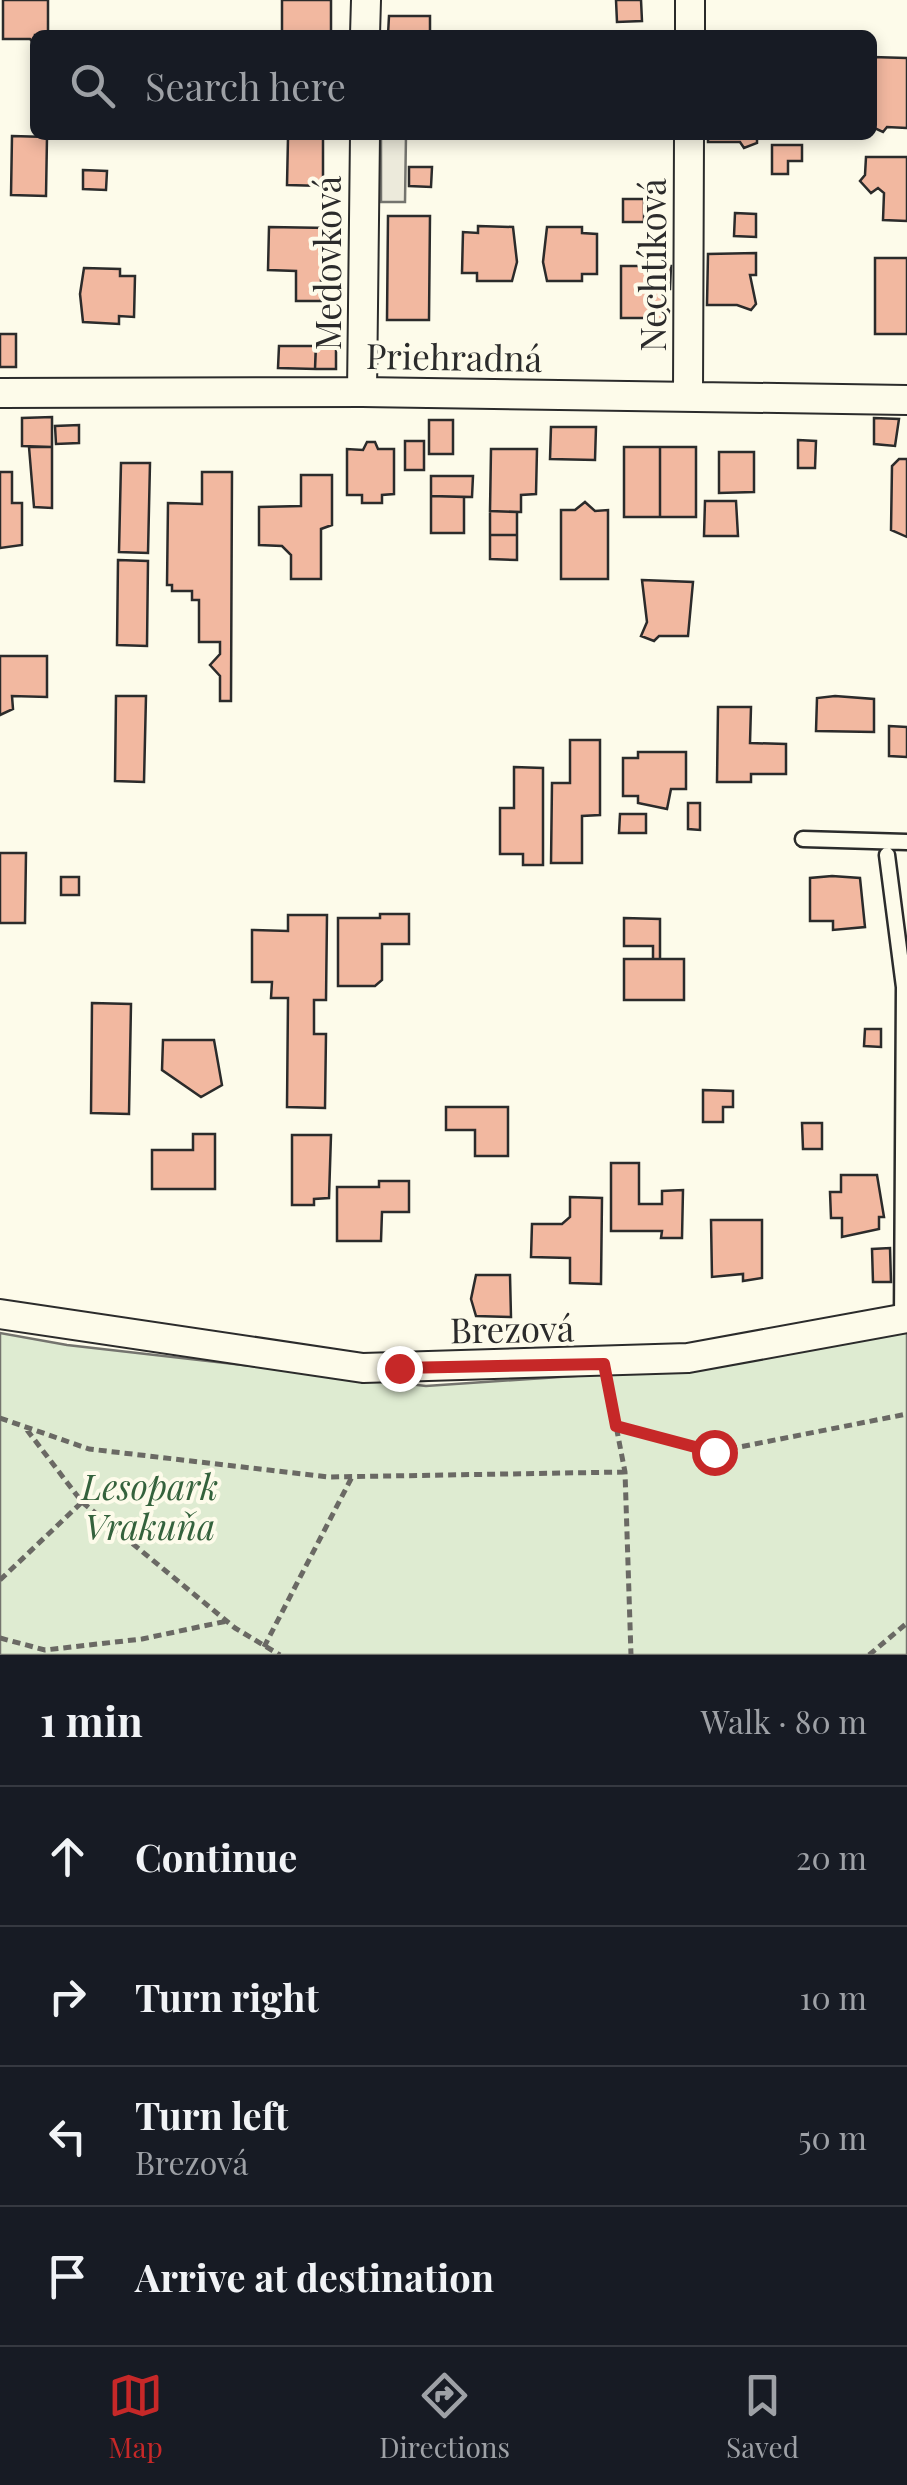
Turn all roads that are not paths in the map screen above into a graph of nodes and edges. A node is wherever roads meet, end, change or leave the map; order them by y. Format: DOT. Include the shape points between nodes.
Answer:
graph roads {
  1 [pos="366,0"];
  2 [pos="690,0"];
  3 [pos="366,30"];
  4 [pos="690,30"];
  5 [pos="364,140"];
  6 [pos="690,140"];
  7 [pos="362,392"];
  8 [pos="0,393"];
  9 [pos="688,395"];
  10 [pos="907,400"];
  11 [pos="802,839"];
  12 [pos="907,842"];
  13 [pos="888,855"];
  14 [pos="0,1314"];
  15 [pos="904,1319"];
  1 -- 3 [label="street"];
  2 -- 4 [label="street"];
  5 -- 7 [label="street, Medovková"];
  6 -- 9 [label="street, Nechtíková"];
  7 -- 8 [label="street, Priehradná"];
  7 -- 9 [label="street, Priehradná"];
  9 -- 10 [label="street, Priehradná"];
  11 -- 12 [label="lane"];
  13 -- 15 [label="lane" via="904,987"];
  14 -- 15 [label="street, Brezová" via="363,1368 688,1358"];
}
